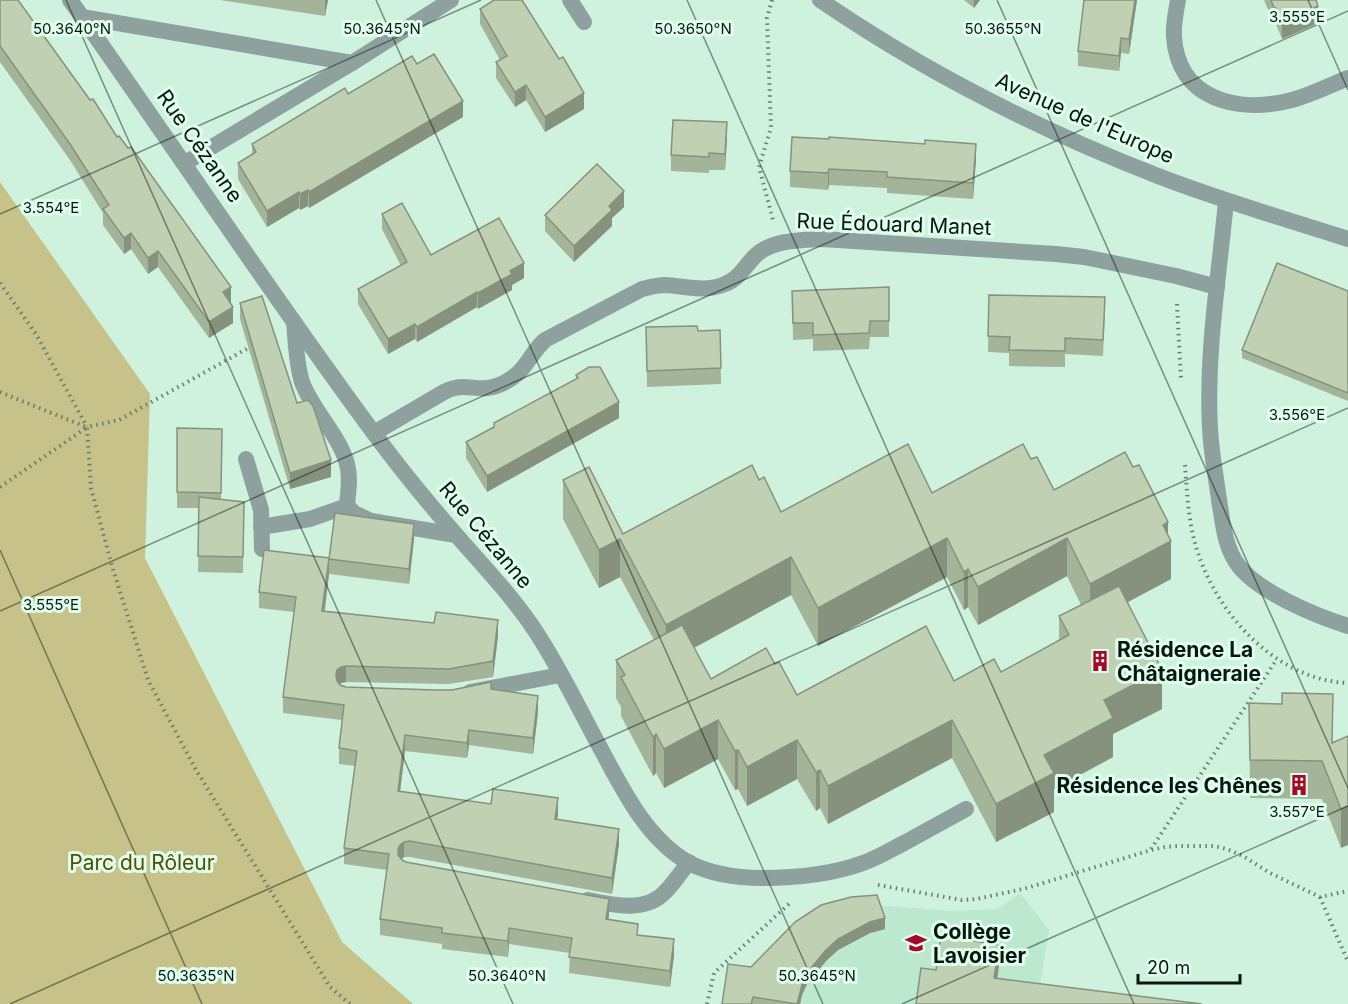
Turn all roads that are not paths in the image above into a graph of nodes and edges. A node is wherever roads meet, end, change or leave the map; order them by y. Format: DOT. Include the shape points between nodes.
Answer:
graph roads {
  1 [pos="70,0"];
  2 [pos="451,0"];
  3 [pos="570,0"];
  4 [pos="820,0"];
  5 [pos="1178,0"];
  6 [pos="82,17"];
  7 [pos="584,22"];
  8 [pos="352,63"];
  9 [pos="1348,78"];
  10 [pos="185,164"];
  11 [pos="1226,201"];
  12 [pos="1348,239"];
  13 [pos="1217,288"];
  14 [pos="294,322"];
  15 [pos="374,433"];
  16 [pos="246,459"];
  17 [pos="347,506"];
  18 [pos="261,527"];
  19 [pos="456,535"];
  20 [pos="262,549"];
  21 [pos="1348,626"];
  22 [pos="561,675"];
  23 [pos="458,694"];
  24 [pos="966,809"];
  25 [pos="689,862"];
  26 [pos="571,897"];
  1 -- 6 [label="street, Rue Cézanne"];
  2 -- 8 [label="street"];
  3 -- 7 [label="street"];
  4 -- 11 [label="street, Avenue de l'Europe" via="990,102"];
  5 -- 9 [label="street" via="1174,34 1179,60 1194,85 1217,99 1252,104 1288,101"];
  6 -- 8 [label="street"];
  6 -- 10 [label="street, Rue Cézanne"];
  8 -- 10 [label="street"];
  10 -- 14 [label="street, Rue Cézanne"];
  11 -- 12 [label="street, Avenue de l'Europe"];
  11 -- 13 [label="street"];
  13 -- 15 [label="street, Rue Édouard Manet" via="1107,261 1056,254 822,239 778,244 756,255 741,274 726,284 702,289 666,285 642,289 545,340 521,370 498,386 453,388"];
  13 -- 21 [label="street" via="1210,365 1210,429 1230,551 1247,576 1265,589"];
  14 -- 15 [label="street, Rue Cézanne"];
  14 -- 17 [label="street" via="302,382 347,464"];
  15 -- 19 [label="street, Rue Cézanne"];
  16 -- 18 [label="street" via="261,510"];
  17 -- 18 [label="street" via="310,519"];
  17 -- 19 [label="street" via="371,521"];
  18 -- 20 [label="street"];
  19 -- 22 [label="street, Rue Cézanne" via="510,596"];
  22 -- 23 [label="street"];
  22 -- 25 [label="street, Rue Cézanne" via="646,825"];
  24 -- 25 [label="street, Rue Cézanne" via="873,859 820,875 755,878"];
  25 -- 26 [label="street" via="665,893 644,904 618,906"];
}
